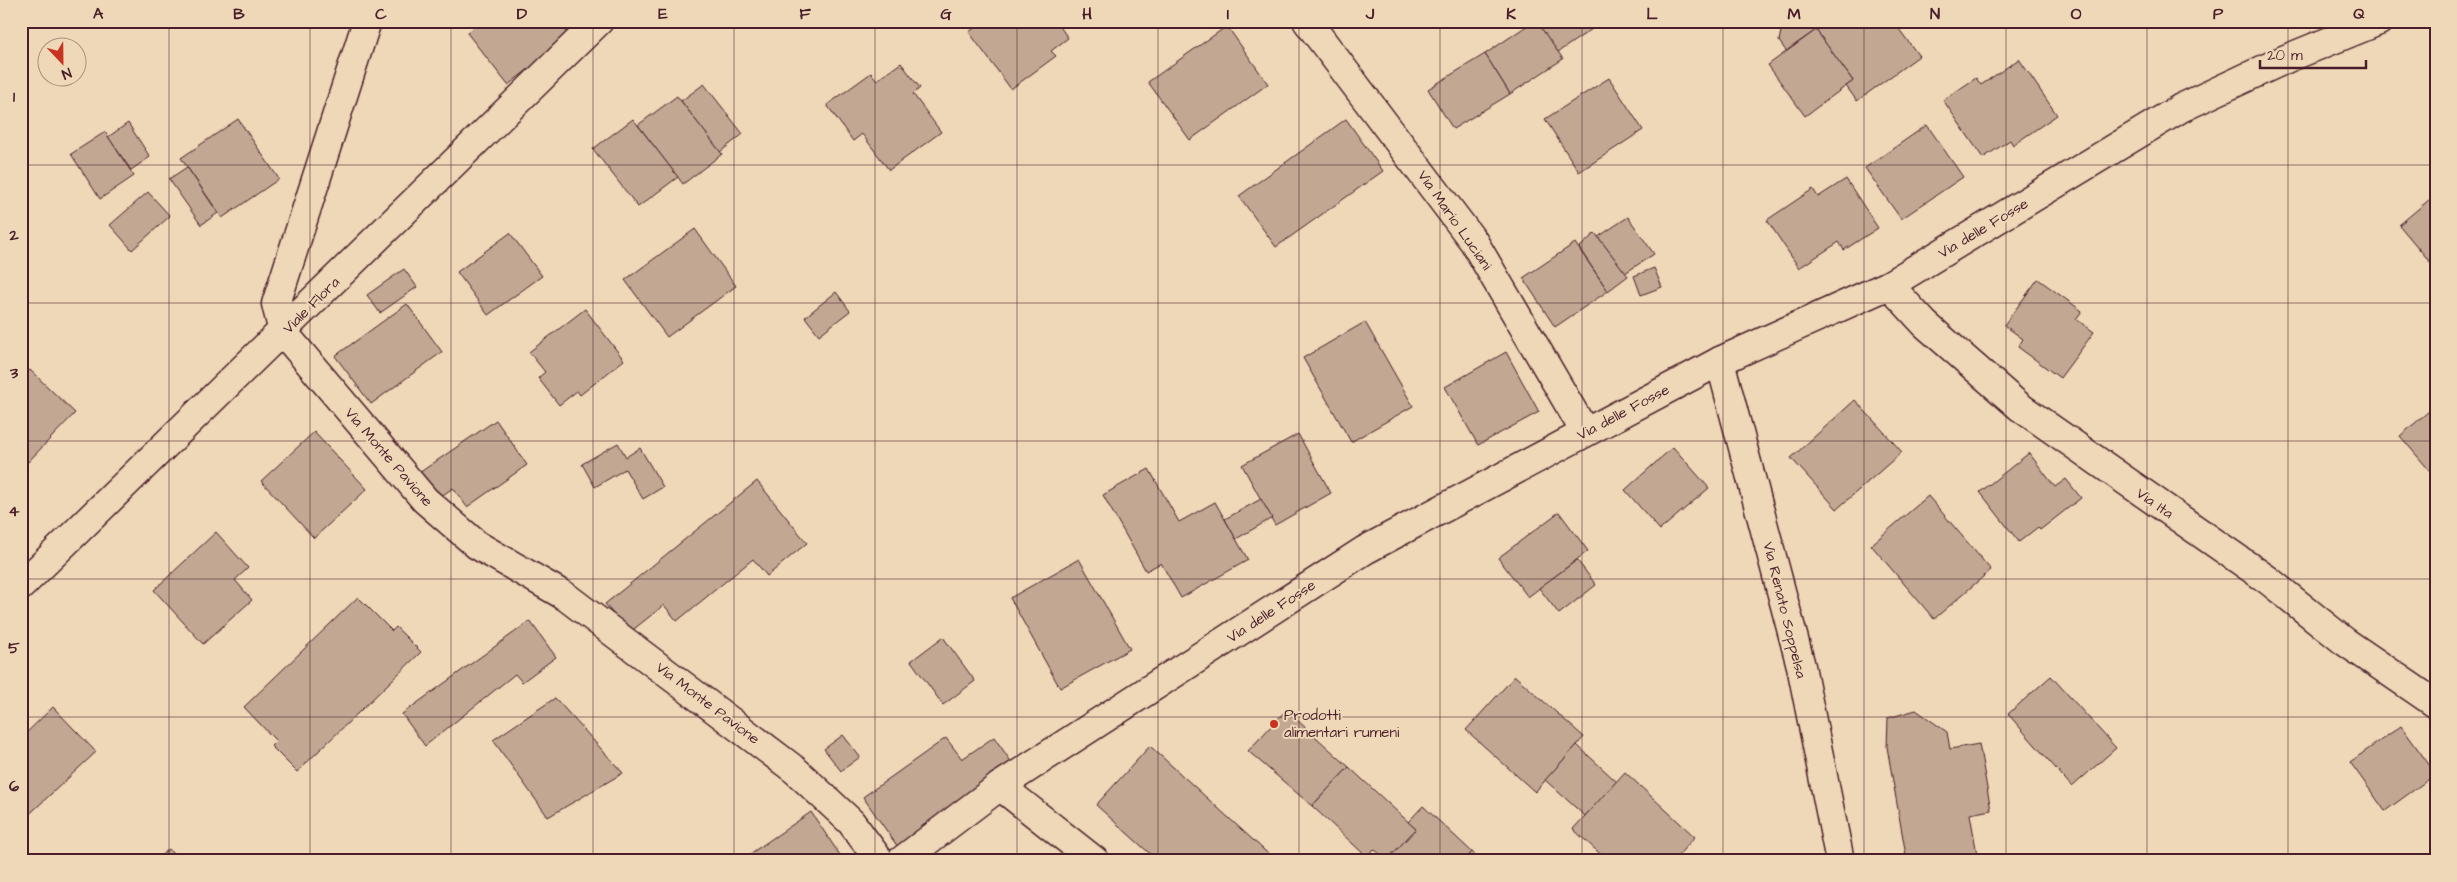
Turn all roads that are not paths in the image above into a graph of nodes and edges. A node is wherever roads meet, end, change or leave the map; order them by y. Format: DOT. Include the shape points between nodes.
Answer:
graph roads {
  1 [pos="367,21"];
  2 [pos="599,21"];
  3 [pos="1307,21"];
  4 [pos="2379,21"];
  5 [pos="1889,285"];
  6 [pos="283,332"];
  7 [pos="1720,361"];
  8 [pos="1585,432"];
  9 [pos="23,581"];
  10 [pos="2436,704"];
  11 [pos="1000,786"];
  12 [pos="880,861"];
  13 [pos="900,861"];
  14 [pos="1095,861"];
  15 [pos="1840,861"];
  1 -- 6 [label="street, Via Monte Pavione" via="276,304"];
  2 -- 6 [label="street, Viale Flora"];
  3 -- 8 [label="street, Via Mario Luciani" via="1474,242"];
  4 -- 5 [label="street, Via delle Fosse" via="2288,58 2181,108"];
  5 -- 7 [label="street, Via delle Fosse"];
  5 -- 10 [label="street, Via Ita" via="1925,324 2020,407 2268,580 2344,641"];
  6 -- 9 [label="street, Viale Flora"];
  6 -- 12 [label="street, Via Monte Pavione" via="425,500 477,545 565,596 795,770 851,822"];
  7 -- 8 [label="street, Via delle Fosse"];
  7 -- 15 [label="street, Via Renato Soppelsa" via="1800,666"];
  8 -- 11 [label="street, Via delle Fosse" via="1365,550"];
  11 -- 13 [label="street, Via delle Fosse"];
  11 -- 14 [label="street"];
}
